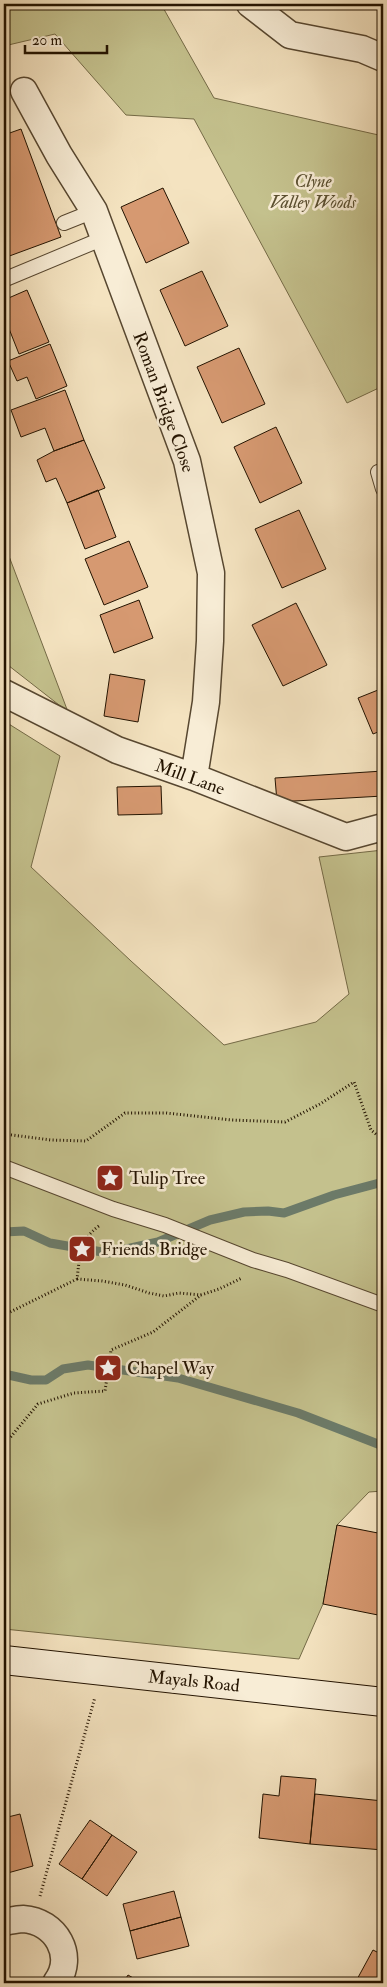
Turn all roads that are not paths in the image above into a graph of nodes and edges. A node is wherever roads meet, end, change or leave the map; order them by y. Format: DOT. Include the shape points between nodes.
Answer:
graph roads {
  1 [pos="250,4"];
  2 [pos="383,58"];
  3 [pos="24,91"];
  4 [pos="94,211"];
  5 [pos="64,223"];
  6 [pos="104,238"];
  7 [pos="8,278"];
  8 [pos="378,472"];
  9 [pos="383,489"];
  10 [pos="4,693"];
  11 [pos="194,777"];
  12 [pos="383,827"];
  13 [pos="4,1167"];
  14 [pos="383,1305"];
  15 [pos="4,1660"];
  16 [pos="383,1702"];
  17 [pos="4,1922"];
  18 [pos="56,1983"];
  1 -- 2 [label="street" via="290,34 362,49"];
  3 -- 4 [label="street, Roman Bridge Close"];
  4 -- 5 [label="lane"];
  4 -- 6 [label="street, Roman Bridge Close"];
  6 -- 7 [label="lane"];
  6 -- 11 [label="street, Roman Bridge Close" via="188,461 211,573 206,693"];
  8 -- 9 [label="lane"];
  10 -- 11 [label="street, Mill Lane" via="117,750"];
  11 -- 12 [label="street, Mill Lane" via="346,837"];
  13 -- 14 [label="lane"];
  15 -- 16 [label="main road, Mayals Road"];
  17 -- 18 [label="street" via="33,1921 61,1940 65,1959 62,1975"];
}
